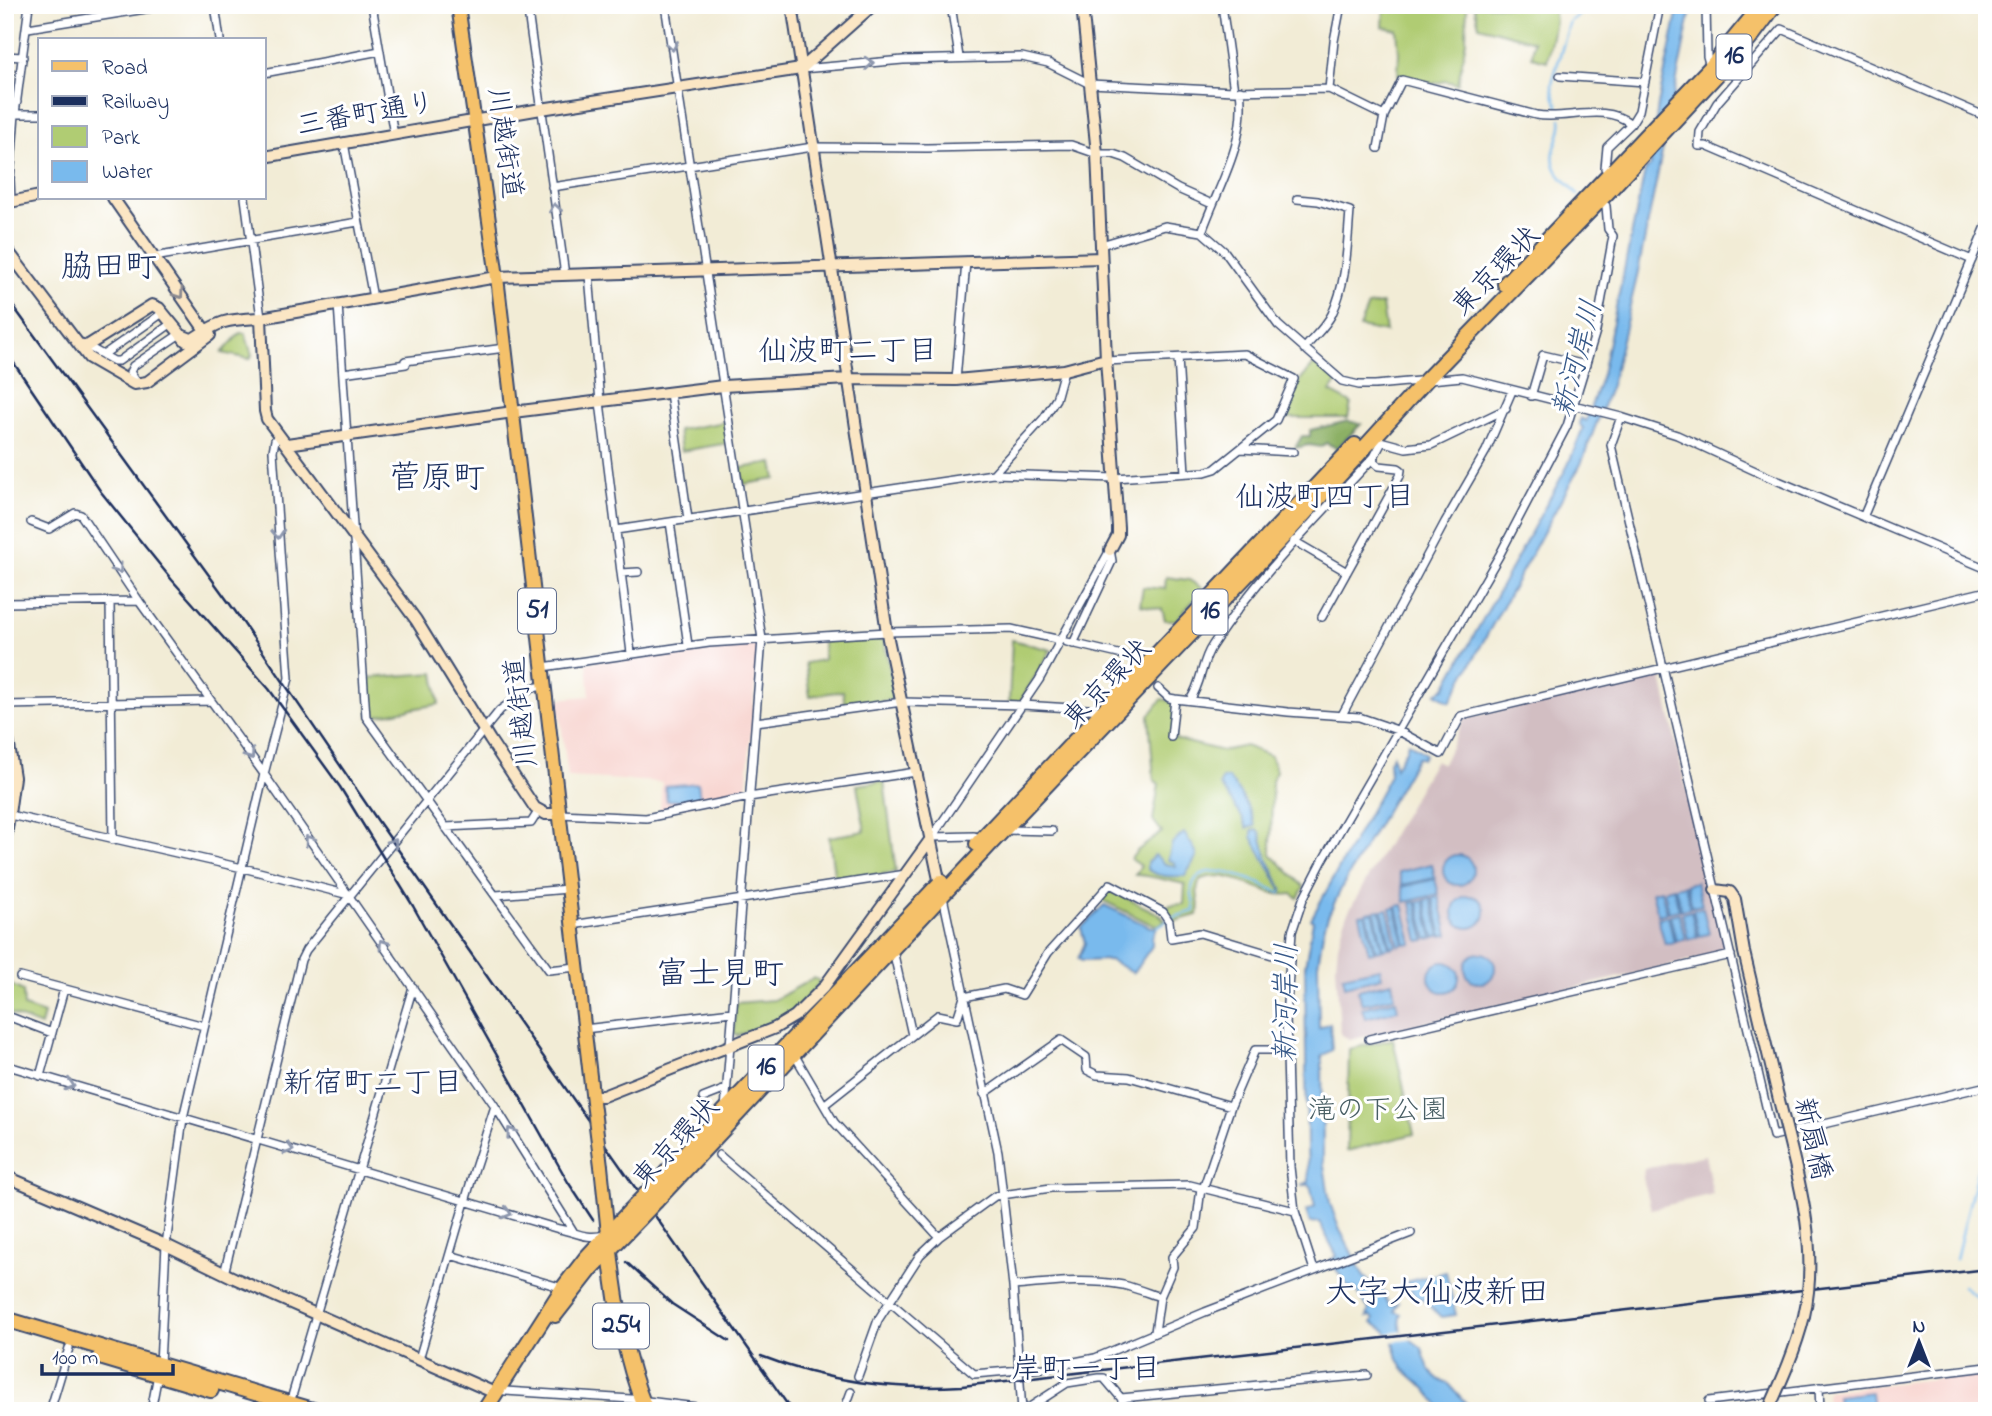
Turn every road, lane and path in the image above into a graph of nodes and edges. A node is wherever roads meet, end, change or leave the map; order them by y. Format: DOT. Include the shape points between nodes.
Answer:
graph roads {
  1 [pos="30,5"];
  2 [pos="170,5"];
  3 [pos="215,5"];
  4 [pos="372,5"];
  5 [pos="458,5"];
  6 [pos="527,5"];
  7 [pos="665,5"];
  8 [pos="792,5"];
  9 [pos="873,5"];
  10 [pos="951,5"];
  11 [pos="1082,5"];
  12 [pos="1222,5"];
  13 [pos="1341,5"];
  14 [pos="1660,5"];
  15 [pos="1706,5"];
  16 [pos="1762,5"];
  17 [pos="1775,5"];
  18 [pos="28,28"];
  19 [pos="220,38"];
  20 [pos="380,51"];
  21 [pos="5,56"];
  22 [pos="23,57"];
  23 [pos="959,57"];
  24 [pos="1711,67"];
  25 [pos="801,69"];
  26 [pos="266,73"];
  27 [pos="1560,76"];
  28 [pos="1645,82"];
  29 [pos="1090,83"];
  30 [pos="678,87"];
  31 [pos="1329,89"];
  32 [pos="1237,91"];
  33 [pos="5,102"];
  34 [pos="17,102"];
  35 [pos="541,110"];
  36 [pos="15,114"];
  37 [pos="38,114"];
  38 [pos="1384,116"];
  39 [pos="1987,117"];
  40 [pos="475,121"];
  41 [pos="1631,124"];
  42 [pos="394,135"];
  43 [pos="344,143"];
  44 [pos="813,147"];
  45 [pos="1378,148"];
  46 [pos="1097,154"];
  47 [pos="266,157"];
  48 [pos="690,166"];
  49 [pos="1605,168"];
  50 [pos="552,187"];
  51 [pos="38,196"];
  52 [pos="1297,199"];
  53 [pos="114,200"];
  54 [pos="245,200"];
  55 [pos="8,202"];
  56 [pos="1212,204"];
  57 [pos="1606,206"];
  58 [pos="358,222"];
  59 [pos="1987,224"];
  60 [pos="1202,232"];
  61 [pos="252,240"];
  62 [pos="1101,245"];
  63 [pos="5,247"];
  64 [pos="153,257"];
  65 [pos="1101,258"];
  66 [pos="1972,260"];
  67 [pos="966,262"];
  68 [pos="832,267"];
  69 [pos="706,270"];
  70 [pos="565,275"];
  71 [pos="589,275"];
  72 [pos="497,277"];
  73 [pos="373,298"];
  74 [pos="338,304"];
  75 [pos="164,313"];
  76 [pos="261,318"];
  77 [pos="172,323"];
  78 [pos="207,334"];
  79 [pos="181,335"];
  80 [pos="83,345"];
  81 [pos="505,348"];
  82 [pos="1304,349"];
  83 [pos="103,355"];
  84 [pos="182,357"];
  85 [pos="1178,358"];
  86 [pos="1106,360"];
  87 [pos="1586,365"];
  88 [pos="1064,370"];
  89 [pos="343,373"];
  90 [pos="848,379"];
  91 [pos="956,380"];
  92 [pos="1422,380"];
  93 [pos="139,385"];
  94 [pos="723,387"];
  95 [pos="1512,391"];
  96 [pos="670,393"];
  97 [pos="1531,396"];
  98 [pos="600,402"];
  99 [pos="1574,407"];
  100 [pos="1506,408"];
  101 [pos="513,412"];
  102 [pos="1619,417"];
  103 [pos="346,435"];
  104 [pos="283,440"];
  105 [pos="1377,440"];
  106 [pos="1240,449"];
  107 [pos="1293,452"];
  108 [pos="1372,460"];
  109 [pos="1185,473"];
  110 [pos="993,474"];
  111 [pos="1115,478"];
  112 [pos="866,492"];
  113 [pos="743,512"];
  114 [pos="1864,515"];
  115 [pos="688,519"];
  116 [pos="31,522"];
  117 [pos="670,522"];
  118 [pos="616,530"];
  119 [pos="354,535"];
  120 [pos="1291,538"];
  121 [pos="1110,550"];
  122 [pos="1987,569"];
  123 [pos="638,572"];
  124 [pos="1347,572"];
  125 [pos="621,573"];
  126 [pos="1987,591"];
  127 [pos="110,601"];
  128 [pos="139,601"];
  129 [pos="5,603"];
  130 [pos="1322,617"];
  131 [pos="887,632"];
  132 [pos="762,639"];
  133 [pos="1056,639"];
  134 [pos="688,645"];
  135 [pos="631,653"];
  136 [pos="1134,660"];
  137 [pos="543,667"];
  138 [pos="1665,668"];
  139 [pos="545,686"];
  140 [pos="1158,688"];
  141 [pos="1174,699"];
  142 [pos="1190,700"];
  143 [pos="211,701"];
  144 [pos="902,702"];
  145 [pos="112,703"];
  146 [pos="5,705"];
  147 [pos="1023,705"];
  148 [pos="1103,710"];
  149 [pos="1342,715"];
  150 [pos="5,721"];
  151 [pos="756,722"];
  152 [pos="483,729"];
  153 [pos="1396,730"];
  154 [pos="1171,737"];
  155 [pos="916,772"];
  156 [pos="264,774"];
  157 [pos="749,797"];
  158 [pos="427,801"];
  159 [pos="538,811"];
  160 [pos="560,814"];
  161 [pos="8,815"];
  162 [pos="444,827"];
  163 [pos="1004,830"];
  164 [pos="1052,831"];
  165 [pos="931,838"];
  166 [pos="982,838"];
  167 [pos="114,840"];
  168 [pos="5,844"];
  169 [pos="242,868"];
  170 [pos="906,874"];
  171 [pos="568,889"];
  172 [pos="941,890"];
  173 [pos="1715,890"];
  174 [pos="349,895"];
  175 [pos="496,895"];
  176 [pos="741,899"];
  177 [pos="572,925"];
  178 [pos="1171,939"];
  179 [pos="1164,945"];
  180 [pos="893,950"];
  181 [pos="1731,955"];
  182 [pos="1289,960"];
  183 [pos="577,967"];
  184 [pos="20,977"];
  185 [pos="413,987"];
  186 [pos="64,989"];
  187 [pos="964,997"];
  188 [pos="733,1012"];
  189 [pos="5,1015"];
  190 [pos="204,1026"];
  191 [pos="584,1029"];
  192 [pos="52,1032"];
  193 [pos="912,1035"];
  194 [pos="1369,1040"];
  195 [pos="730,1045"];
  196 [pos="1286,1050"];
  197 [pos="793,1054"];
  198 [pos="5,1065"];
  199 [pos="40,1076"];
  200 [pos="1987,1086"];
  201 [pos="726,1089"];
  202 [pos="984,1094"];
  203 [pos="703,1098"];
  204 [pos="593,1099"];
  205 [pos="824,1105"];
  206 [pos="495,1106"];
  207 [pos="1231,1106"];
  208 [pos="725,1112"];
  209 [pos="184,1118"];
  210 [pos="256,1139"];
  211 [pos="719,1155"];
  212 [pos="361,1170"];
  213 [pos="5,1176"];
  214 [pos="1202,1188"];
  215 [pos="1003,1194"];
  216 [pos="652,1196"];
  217 [pos="465,1201"];
  218 [pos="1295,1211"];
  219 [pos="573,1231"];
  220 [pos="1411,1233"];
  221 [pos="939,1237"];
  222 [pos="609,1241"];
  223 [pos="166,1245"];
  224 [pos="450,1255"];
  225 [pos="1314,1270"];
  226 [pos="224,1274"];
  227 [pos="584,1278"];
  228 [pos="1013,1286"];
  229 [pos="614,1287"];
  230 [pos="563,1288"];
  231 [pos="1160,1297"];
  232 [pos="889,1303"];
  233 [pos="317,1315"];
  234 [pos="5,1319"];
  235 [pos="5,1328"];
  236 [pos="1155,1332"];
  237 [pos="69,1348"];
  238 [pos="419,1359"];
  239 [pos="1987,1367"];
  240 [pos="159,1370"];
  241 [pos="1018,1372"];
  242 [pos="1367,1375"];
  243 [pos="858,1376"];
  244 [pos="1819,1387"];
  245 [pos="500,1392"];
  246 [pos="851,1392"];
  247 [pos="1121,1398"];
  248 [pos="1709,1401"];
  249 [pos="644,1406"];
  250 [pos="289,1407"];
  251 [pos="1022,1410"];
  252 [pos="50,1411"];
  253 [pos="152,1411"];
  254 [pos="316,1411"];
  255 [pos="484,1411"];
  256 [pos="494,1411"];
  257 [pos="729,1411"];
  258 [pos="844,1411"];
  259 [pos="1127,1411"];
  260 [pos="1768,1411"];
  261 [pos="1820,1411"];
  1 -- 18 [label="street"];
  2 -- 18 [label="street"];
  3 -- 19 [label="street"];
  4 -- 20 [label="street"];
  5 -- 40 [label="main road, 川越街道 / 51"];
  6 -- 35 [label="street"];
  7 -- 30 [label="street, one-way"];
  8 -- 25 [label="street"];
  9 -- 25 [label="street"];
  10 -- 23 [label="street"];
  11 -- 29 [label="street"];
  12 -- 32 [label="street"];
  13 -- 31 [label="street"];
  14 -- 28 [label="street"];
  15 -- 24 [label="street"];
  16 -- 24 [label="highway, 東京環状 / 16"];
  17 -- 92 [label="highway, 東京環状 / 16" via="1749,40 1618,181"];
  18 -- 22 [label="street"];
  20 -- 26 [label="street"];
  20 -- 42 [label="street"];
  21 -- 22 [label="street"];
  22 -- 34 [label="street"];
  25 -- 23 [label="street, one-way"];
  23 -- 29 [label="street" via="1022,57"];
  24 -- 92 [label="highway, 東京環状 / 16"];
  25 -- 30 [label="street, 三番町通り"];
  25 -- 44 [label="street"];
  27 -- 28 [label="street"];
  28 -- 41 [label="street"];
  29 -- 32 [label="street"];
  29 -- 46 [label="street"];
  30 -- 35 [label="street, 三番町通り"];
  30 -- 48 [label="street"];
  31 -- 32 [label="street"];
  31 -- 38 [label="street"];
  32 -- 56 [label="street" via="1242,117 1237,146"];
  33 -- 34 [label="street"];
  34 -- 36 [label="street"];
  35 -- 40 [label="street, 三番町通り"];
  35 -- 50 [label="street"];
  36 -- 37 [label="street"];
  36 -- 55 [label="street"];
  38 -- 41 [label="street" via="1402,80 1536,115 1604,114"];
  38 -- 45 [label="street"];
  39 -- 66 [label="street" via="1782,29 1717,103 1700,132 1699,146"];
  40 -- 42 [label="street, 三番町通り"];
  40 -- 72 [label="main road, 川越街道 / 51"];
  41 -- 49 [label="street" via="1607,147"];
  42 -- 43 [label="street, 三番町通り"];
  43 -- 47 [label="street, 三番町通り"];
  43 -- 58 [label="street"];
  44 -- 46 [label="street" via="1071,145"];
  44 -- 48 [label="street"];
  44 -- 68 [label="street"];
  46 -- 56 [label="street" via="1125,158"];
  46 -- 62 [label="street"];
  48 -- 50 [label="street"];
  48 -- 69 [label="street"];
  70 -- 50 [label="street, one-way"];
  51 -- 55 [label="street"];
  52 -- 82 [label="street" via="1350,211 1345,271 1331,316"];
  53 -- 64 [label="street"];
  54 -- 61 [label="street"];
  56 -- 60 [label="street"];
  57 -- 87 [label="street" via="1608,229 1614,234"];
  58 -- 61 [label="street"];
  58 -- 73 [label="street"];
  59 -- 66 [label="street"];
  60 -- 62 [label="street" via="1165,226"];
  60 -- 82 [label="street" via="1225,252 1278,325"];
  61 -- 64 [label="street"];
  61 -- 76 [label="street"];
  62 -- 65 [label="street"];
  63 -- 80 [label="street"];
  64 -- 78 [label="street, one-way"];
  65 -- 67 [label="street"];
  65 -- 86 [label="street"];
  66 -- 114 [label="street"];
  67 -- 68 [label="street"];
  67 -- 91 [label="street"];
  68 -- 69 [label="street"];
  68 -- 90 [label="street"];
  69 -- 71 [label="street"];
  69 -- 94 [label="street"];
  70 -- 71 [label="street"];
  70 -- 72 [label="street"];
  71 -- 98 [label="street"];
  72 -- 73 [label="street"];
  72 -- 81 [label="main road, 川越街道 / 51"];
  73 -- 74 [label="street"];
  74 -- 76 [label="street"];
  74 -- 89 [label="street"];
  75 -- 77 [label="street"];
  75 -- 80 [label="street" via="147,306"];
  75 -- 83 [label="street"];
  76 -- 78 [label="street" via="220,322"];
  76 -- 104 [label="street" via="265,411"];
  77 -- 79 [label="street"];
  77 -- 83 [label="street" via="121,360"];
  78 -- 79 [label="street" via="191,339"];
  78 -- 84 [label="street"];
  79 -- 84 [label="street" via="187,345"];
  79 -- 93 [label="street" via="133,366 130,372"];
  80 -- 83 [label="street"];
  80 -- 93 [label="street" via="89,358"];
  81 -- 89 [label="street"];
  81 -- 101 [label="main road, 川越街道 / 51"];
  82 -- 92 [label="street" via="1342,381 1359,385"];
  84 -- 93 [label="street"];
  85 -- 86 [label="street"];
  85 -- 106 [label="street" via="1245,354 1294,379 1276,420"];
  85 -- 109 [label="street"];
  86 -- 88 [label="street"];
  86 -- 111 [label="street"];
  87 -- 97 [label="street" via="1543,355"];
  87 -- 99 [label="street"];
  88 -- 91 [label="street"];
  88 -- 110 [label="street" via="1044,418"];
  89 -- 103 [label="street"];
  90 -- 91 [label="street"];
  90 -- 94 [label="street"];
  90 -- 112 [label="street"];
  92 -- 95 [label="street" via="1462,377"];
  92 -- 105 [label="highway, 東京環状 / 16"];
  92 -- 148 [label="highway, 東京環状 / 16"];
  94 -- 96 [label="street"];
  94 -- 113 [label="street"];
  95 -- 97 [label="street"];
  95 -- 100 [label="street"];
  96 -- 98 [label="street"];
  96 -- 115 [label="street"];
  97 -- 99 [label="street"];
  98 -- 101 [label="street"];
  98 -- 118 [label="street"];
  99 -- 102 [label="street"];
  99 -- 153 [label="street" via="1499,556"];
  100 -- 105 [label="street" via="1431,445 1406,448"];
  100 -- 149 [label="street"];
  101 -- 103 [label="street"];
  101 -- 137 [label="main road, 川越街道 / 51"];
  102 -- 114 [label="street" via="1677,435"];
  102 -- 138 [label="street" via="1611,445"];
  103 -- 104 [label="street"];
  103 -- 119 [label="street"];
  104 -- 119 [label="street"];
  104 -- 156 [label="street, one-way" via="273,445 289,678"];
  105 -- 108 [label="street"];
  105 -- 120 [label="highway, 東京環状 / 16"];
  106 -- 107 [label="street"];
  106 -- 109 [label="street" via="1215,470"];
  108 -- 120 [label="street"];
  108 -- 124 [label="street" via="1379,466 1398,468 1401,477"];
  109 -- 111 [label="street"];
  110 -- 111 [label="street"];
  110 -- 112 [label="street"];
  111 -- 121 [label="street" via="1118,534"];
  112 -- 113 [label="street"];
  112 -- 131 [label="street"];
  113 -- 115 [label="street"];
  113 -- 132 [label="street"];
  114 -- 122 [label="street"];
  115 -- 117 [label="street"];
  116 -- 128 [label="street, one-way" via="49,528 79,513"];
  117 -- 118 [label="street"];
  117 -- 134 [label="street"];
  118 -- 125 [label="street"];
  119 -- 152 [label="street" via="416,620"];
  119 -- 158 [label="street" via="366,717"];
  120 -- 124 [label="street"];
  120 -- 142 [label="street" via="1210,648 1198,690"];
  120 -- 163 [label="highway, 東京環状 / 16"];
  121 -- 136 [label="street" via="1112,562 1070,643"];
  121 -- 147 [label="street"];
  123 -- 125 [label="street"];
  124 -- 130 [label="street"];
  125 -- 135 [label="street"];
  126 -- 138 [label="street"];
  127 -- 128 [label="street"];
  127 -- 129 [label="street"];
  127 -- 145 [label="street"];
  128 -- 143 [label="street"];
  131 -- 132 [label="street"];
  131 -- 133 [label="street" via="1011,629"];
  131 -- 144 [label="street"];
  132 -- 134 [label="street"];
  132 -- 151 [label="street"];
  134 -- 135 [label="street"];
  135 -- 137 [label="street"];
  137 -- 139 [label="main road, 川越街道 / 51"];
  138 -- 153 [label="street" via="1461,716 1441,754"];
  138 -- 173 [label="street"];
  139 -- 152 [label="street" via="517,696"];
  139 -- 160 [label="main road, 川越街道 / 51"];
  140 -- 141 [label="street"];
  141 -- 142 [label="street"];
  141 -- 154 [label="street"];
  142 -- 149 [label="street"];
  143 -- 145 [label="street"];
  143 -- 156 [label="street, one-way"];
  144 -- 147 [label="street"];
  144 -- 151 [label="street"];
  144 -- 155 [label="street"];
  145 -- 146 [label="street"];
  145 -- 167 [label="street"];
  147 -- 148 [label="street"];
  147 -- 165 [label="street"];
  148 -- 166 [label="highway, 東京環状 / 16"];
  149 -- 153 [label="street"];
  150 -- 161 [label="street" via="14,777"];
  151 -- 157 [label="street"];
  152 -- 158 [label="street"];
  152 -- 159 [label="street"];
  153 -- 182 [label="street" via="1303,899"];
  155 -- 157 [label="street"];
  155 -- 165 [label="street"];
  156 -- 169 [label="street"];
  174 -- 156 [label="street, one-way"];
  157 -- 160 [label="street" via="646,818"];
  157 -- 176 [label="street"];
  158 -- 162 [label="street"];
  174 -- 158 [label="street, one-way"];
  159 -- 160 [label="street"];
  159 -- 162 [label="street" via="531,822"];
  160 -- 171 [label="main road, 川越街道 / 51"];
  161 -- 167 [label="street"];
  161 -- 168 [label="street"];
  162 -- 175 [label="street"];
  163 -- 164 [label="street"];
  163 -- 172 [label="highway, 東京環状 / 16"];
  165 -- 166 [label="street"];
  165 -- 170 [label="street"];
  165 -- 172 [label="street"];
  166 -- 172 [label="highway, 東京環状 / 16"];
  167 -- 169 [label="street"];
  169 -- 174 [label="street"];
  169 -- 190 [label="street"];
  170 -- 176 [label="street"];
  170 -- 195 [label="street" via="824,987 802,1010 775,1028"];
  171 -- 175 [label="street"];
  171 -- 177 [label="main road, 川越街道 / 51"];
  172 -- 180 [label="highway, 東京環状 / 16"];
  172 -- 187 [label="street"];
  172 -- 208 [label="highway, 東京環状 / 16"];
  173 -- 181 [label="street"];
  173 -- 260 [label="street, 新扇橋, bridge" via="1730,892 1735,899 1805,1216 1806,1304"];
  185 -- 174 [label="street, one-way"];
  174 -- 210 [label="street" via="301,960"];
  175 -- 183 [label="street" via="549,970"];
  176 -- 177 [label="street"];
  176 -- 188 [label="street"];
  177 -- 183 [label="main road, 川越街道 / 51"];
  178 -- 179 [label="street"];
  178 -- 182 [label="street" via="1200,933"];
  178 -- 187 [label="street" via="1163,912 1110,884 1048,953 1022,995 1004,989"];
  180 -- 193 [label="street"];
  180 -- 197 [label="highway, 東京環状 / 16"];
  181 -- 194 [label="street"];
  181 -- 200 [label="street" via="1773,1136"];
  182 -- 196 [label="street"];
  183 -- 191 [label="main road, 川越街道 / 51"];
  184 -- 186 [label="street"];
  185 -- 206 [label="street"];
  185 -- 212 [label="street"];
  186 -- 190 [label="street"];
  186 -- 192 [label="street"];
  187 -- 193 [label="street" via="957,1019 938,1015"];
  187 -- 202 [label="street"];
  188 -- 191 [label="street"];
  188 -- 195 [label="street"];
  189 -- 192 [label="street"];
  190 -- 209 [label="street"];
  191 -- 204 [label="main road, 川越街道 / 51"];
  192 -- 199 [label="street"];
  193 -- 205 [label="street"];
  195 -- 201 [label="street"];
  195 -- 204 [label="street"];
  196 -- 207 [label="street" via="1255,1050"];
  196 -- 218 [label="street"];
  197 -- 205 [label="street"];
  197 -- 216 [label="highway, 東京環状 / 16"];
  198 -- 199 [label="street"];
  199 -- 209 [label="street, one-way"];
  201 -- 203 [label="street"];
  201 -- 208 [label="street"];
  202 -- 207 [label="street" via="1061,1040 1082,1054 1087,1070 1097,1075 1129,1077"];
  202 -- 215 [label="street"];
  204 -- 222 [label="main road, 川越街道 / 51, bridge"];
  205 -- 221 [label="street" via="848,1140"];
  206 -- 217 [label="street"];
  219 -- 206 [label="street, one-way"];
  207 -- 214 [label="street"];
  208 -- 216 [label="highway, 東京環状 / 16"];
  209 -- 210 [label="street"];
  209 -- 223 [label="street"];
  210 -- 212 [label="street, one-way"];
  210 -- 226 [label="street"];
  211 -- 232 [label="street"];
  212 -- 217 [label="street"];
  212 -- 233 [label="street"];
  213 -- 223 [label="street"];
  214 -- 215 [label="street" via="1051,1188"];
  214 -- 218 [label="street"];
  214 -- 231 [label="street" via="1196,1228 1172,1257 1173,1267"];
  215 -- 221 [label="street"];
  215 -- 228 [label="street"];
  216 -- 222 [label="highway, 東京環状 / 16, bridge"];
  217 -- 219 [label="street, one-way"];
  217 -- 224 [label="street"];
  218 -- 225 [label="street"];
  219 -- 222 [label="street"];
  220 -- 225 [label="street"];
  221 -- 232 [label="street" via="920,1255"];
  222 -- 227 [label="highway, 東京環状 / 16"];
  222 -- 229 [label="highway, 川越街道 / 254"];
  222 -- 230 [label="highway, 東京環状 / 16"];
  223 -- 226 [label="street"];
  223 -- 240 [label="street"];
  224 -- 230 [label="street"];
  224 -- 238 [label="street"];
  225 -- 236 [label="street"];
  226 -- 233 [label="street"];
  227 -- 229 [label="highway" via="603,1276"];
  227 -- 245 [label="highway, 東京環状 / 16"];
  228 -- 231 [label="street" via="1099,1282"];
  228 -- 241 [label="street"];
  229 -- 249 [label="highway, 川越街道 / 254"];
  230 -- 245 [label="highway, 東京環状 / 16"];
  231 -- 236 [label="street"];
  232 -- 241 [label="street" via="974,1374"];
  232 -- 243 [label="street"];
  233 -- 238 [label="street"];
  233 -- 250 [label="street"];
  234 -- 240 [label="highway"];
  235 -- 237 [label="highway"];
  236 -- 241 [label="street" via="1101,1356"];
  237 -- 240 [label="highway"];
  237 -- 252 [label="street"];
  238 -- 245 [label="street"];
  239 -- 244 [label="street"];
  240 -- 250 [label="highway"];
  240 -- 253 [label="street"];
  241 -- 251 [label="street"];
  242 -- 247 [label="street"];
  244 -- 248 [label="street"];
  244 -- 261 [label="street"];
  245 -- 249 [label="street"];
  245 -- 255 [label="highway, 東京環状 / 16"];
  245 -- 256 [label="highway, 東京環状 / 16"];
  246 -- 258 [label="street"];
  247 -- 251 [label="street" via="1099,1378 1067,1382"];
  247 -- 259 [label="street"];
  249 -- 257 [label="street"];
  250 -- 254 [label="highway"];
}
